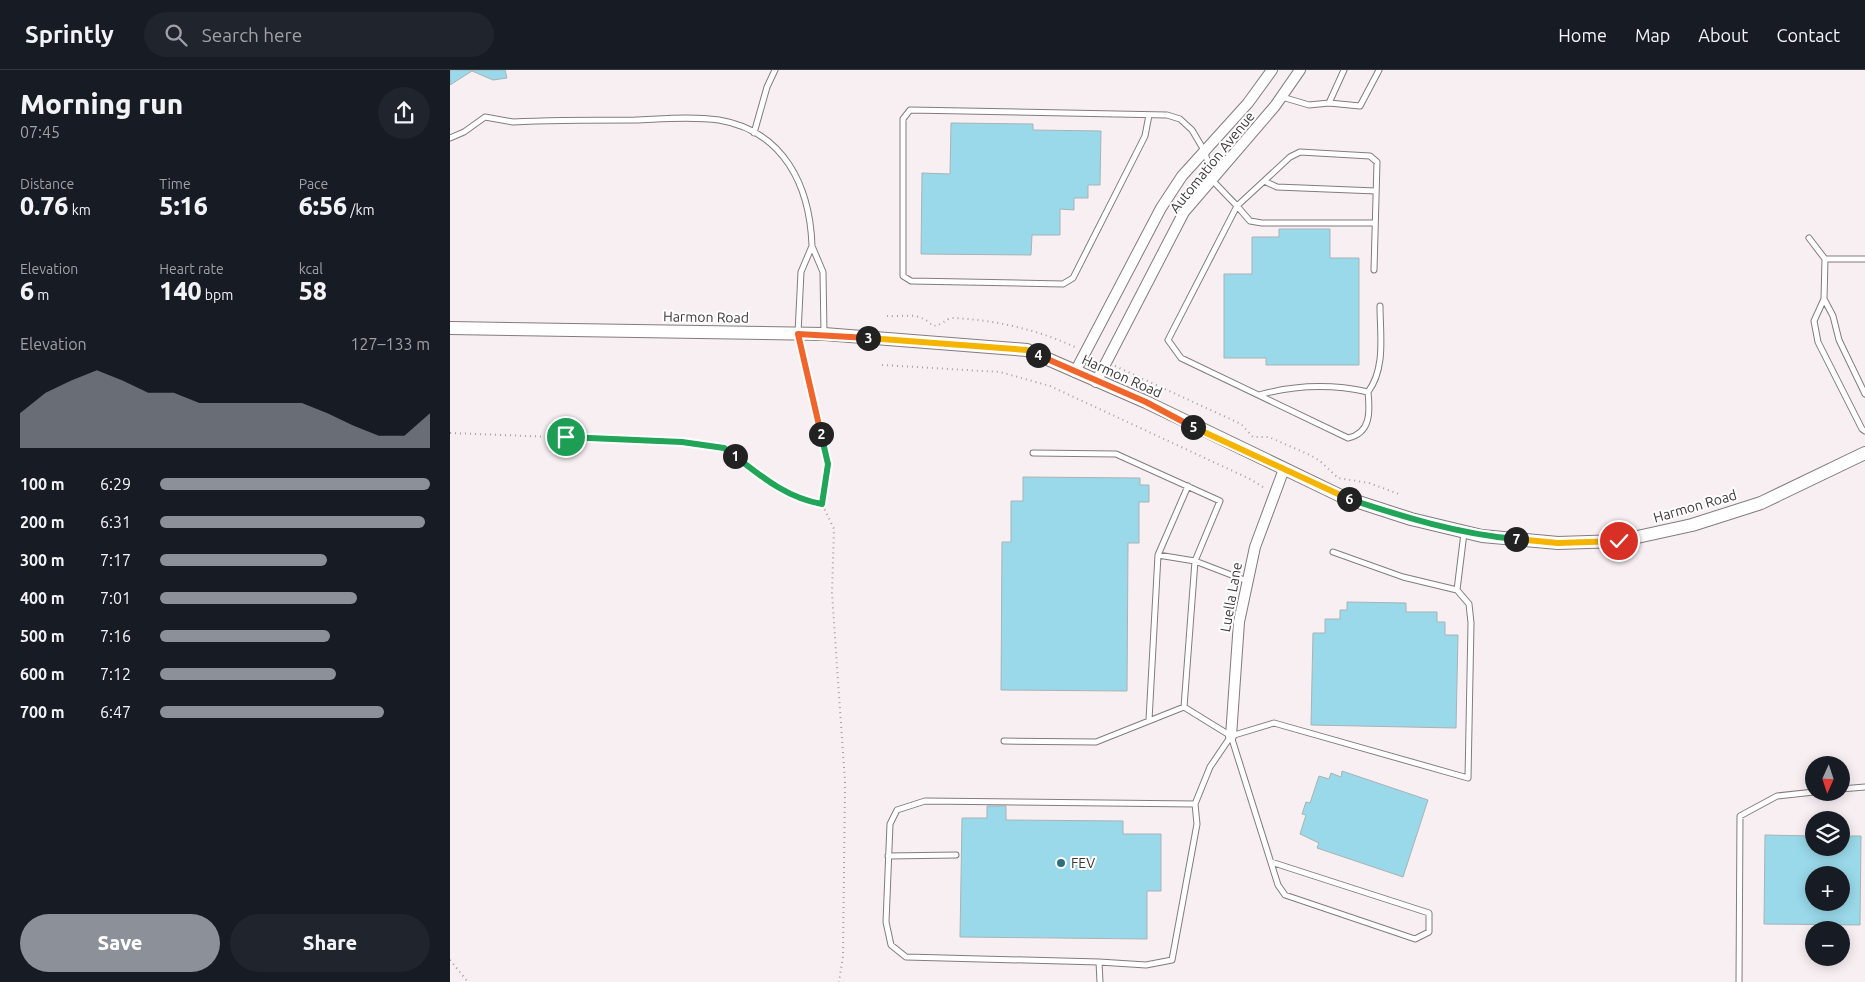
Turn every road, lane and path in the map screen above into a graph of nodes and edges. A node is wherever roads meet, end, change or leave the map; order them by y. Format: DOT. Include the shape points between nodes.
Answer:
graph roads {
  1 [pos="775,70"];
  2 [pos="1272,70"];
  3 [pos="1300,70"];
  4 [pos="1344,70"];
  5 [pos="1379,70"];
  6 [pos="1282,97"];
  7 [pos="1329,103"];
  8 [pos="1148,115"];
  9 [pos="754,133"];
  10 [pos="450,138"];
  11 [pos="1205,152"];
  12 [pos="1212,180"];
  13 [pos="1264,181"];
  14 [pos="1376,191"];
  15 [pos="1237,206"];
  16 [pos="1375,223"];
  17 [pos="1810,238"];
  18 [pos="812,246"];
  19 [pos="1825,259"];
  20 [pos="1865,259"];
  21 [pos="1374,270"];
  22 [pos="1824,299"];
  23 [pos="1380,306"];
  24 [pos="450,328"];
  25 [pos="798,334"];
  26 [pos="824,334"];
  27 [pos="882,365"];
  28 [pos="1075,372"];
  29 [pos="1096,382"];
  30 [pos="1368,392"];
  31 [pos="1865,394"];
  32 [pos="1259,395"];
  33 [pos="1865,431"];
  34 [pos="450,432"];
  35 [pos="1033,453"];
  36 [pos="1865,453"];
  37 [pos="1284,469"];
  38 [pos="1188,486"];
  39 [pos="1275,493"];
  40 [pos="822,504"];
  41 [pos="1464,532"];
  42 [pos="1333,552"];
  43 [pos="1158,555"];
  44 [pos="1194,561"];
  45 [pos="1247,581"];
  46 [pos="1457,590"];
  47 [pos="1184,708"];
  48 [pos="1149,720"];
  49 [pos="1231,736"];
  50 [pos="1004,741"];
  51 [pos="1865,787"];
  52 [pos="1850,788"];
  53 [pos="1805,793"];
  54 [pos="1195,804"];
  55 [pos="956,855"];
  56 [pos="888,856"];
  57 [pos="1271,862"];
  58 [pos="450,960"];
  59 [pos="1099,962"];
  60 [pos="468,982"];
  61 [pos="840,982"];
  62 [pos="1100,982"];
  63 [pos="1739,982"];
  1 -- 9 [label="lane"];
  2 -- 11 [label="street, Automation Avenue"];
  3 -- 6 [label="street, Automation Avenue"];
  4 -- 7 [label="lane"];
  5 -- 7 [label="lane" via="1360,106"];
  6 -- 7 [label="lane" via="1309,105"];
  6 -- 12 [label="street, Automation Avenue"];
  8 -- 8 [label="lane" via="910,110 903,119 903,276 911,281 1063,284 1073,278 1145,136"];
  8 -- 11 [label="lane" via="1180,119 1192,130"];
  9 -- 10 [label="lane" via="738,125 704,119 513,122 485,117"];
  9 -- 18 [label="lane" via="780,153 800,182 809,210"];
  11 -- 12 [label="lane"];
  11 -- 28 [label="street, Automation Avenue" via="1182,176 1161,208"];
  12 -- 15 [label="lane"];
  12 -- 29 [label="street, Automation Avenue" via="1184,212"];
  13 -- 14 [label="lane" via="1277,187"];
  13 -- 14 [label="lane" via="1300,152 1370,156 1377,162"];
  13 -- 15 [label="lane"];
  14 -- 16 [label="lane"];
  15 -- 16 [label="lane" via="1250,221 1262,223"];
  15 -- 32 [label="lane" via="1168,340 1181,358"];
  16 -- 21 [label="lane"];
  17 -- 19 [label="lane"];
  18 -- 25 [label="lane" via="801,272"];
  18 -- 26 [label="lane" via="823,272"];
  19 -- 20 [label="lane"];
  19 -- 22 [label="lane"];
  22 -- 31 [label="lane"];
  22 -- 33 [label="lane" via="1814,321 1818,342"];
  23 -- 30 [label="lane" via="1380,369 1377,381"];
  24 -- 25 [label="street, Harmon Road"];
  25 -- 26 [label="street, Harmon Road"];
  25 -- 40 [label="path" via="828,464"];
  26 -- 28 [label="street, Harmon Road" via="1027,350"];
  27 -- 39 [label="path" via="1000,372 1050,386"];
  28 -- 29 [label="street, Harmon Road"];
  29 -- 37 [label="street, Harmon Road" via="1146,402"];
  30 -- 32 [label="lane" via="1345,387 1286,388"];
  30 -- 32 [label="lane" via="1367,427 1357,436 1348,438"];
  34 -- 40 [label="path" via="682,442 724,448 773,485 804,500"];
  35 -- 38 [label="lane" via="1116,454"];
  36 -- 41 [label="street, Harmon Road" via="1761,503 1692,525 1619,541 1558,543"];
  37 -- 39 [label="street, Luella Lane"];
  37 -- 41 [label="street, Harmon Road" via="1343,497"];
  38 -- 43 [label="lane"];
  38 -- 44 [label="lane" via="1220,501"];
  39 -- 45 [label="street, Luella Lane" via="1255,547"];
  40 -- 61 [label="path" via="834,529 832,592 844,782"];
  41 -- 46 [label="lane"];
  42 -- 46 [label="lane" via="1403,577"];
  43 -- 44 [label="lane"];
  43 -- 48 [label="lane"];
  44 -- 45 [label="lane"];
  44 -- 47 [label="lane"];
  45 -- 49 [label="street, Luella Lane" via="1238,622"];
  46 -- 49 [label="lane" via="1469,604 1471,623 1468,778 1274,723"];
  47 -- 48 [label="lane"];
  47 -- 49 [label="lane"];
  48 -- 50 [label="lane" via="1096,742"];
  49 -- 54 [label="lane" via="1210,767"];
  49 -- 57 [label="lane"];
  51 -- 52 [label="lane"];
  53 -- 63 [label="lane" via="1777,796 1740,816"];
  54 -- 56 [label="lane" via="925,801 897,810 890,824"];
  54 -- 59 [label="lane" via="1197,824 1172,960 1146,965"];
  55 -- 56 [label="lane"];
  56 -- 59 [label="lane" via="886,922 891,945 906,957"];
  57 -- 57 [label="lane" via="1278,885 1285,895 1416,939 1429,932 1429,912"];
  58 -- 60 [label="path"];
  59 -- 62 [label="lane"];
}
